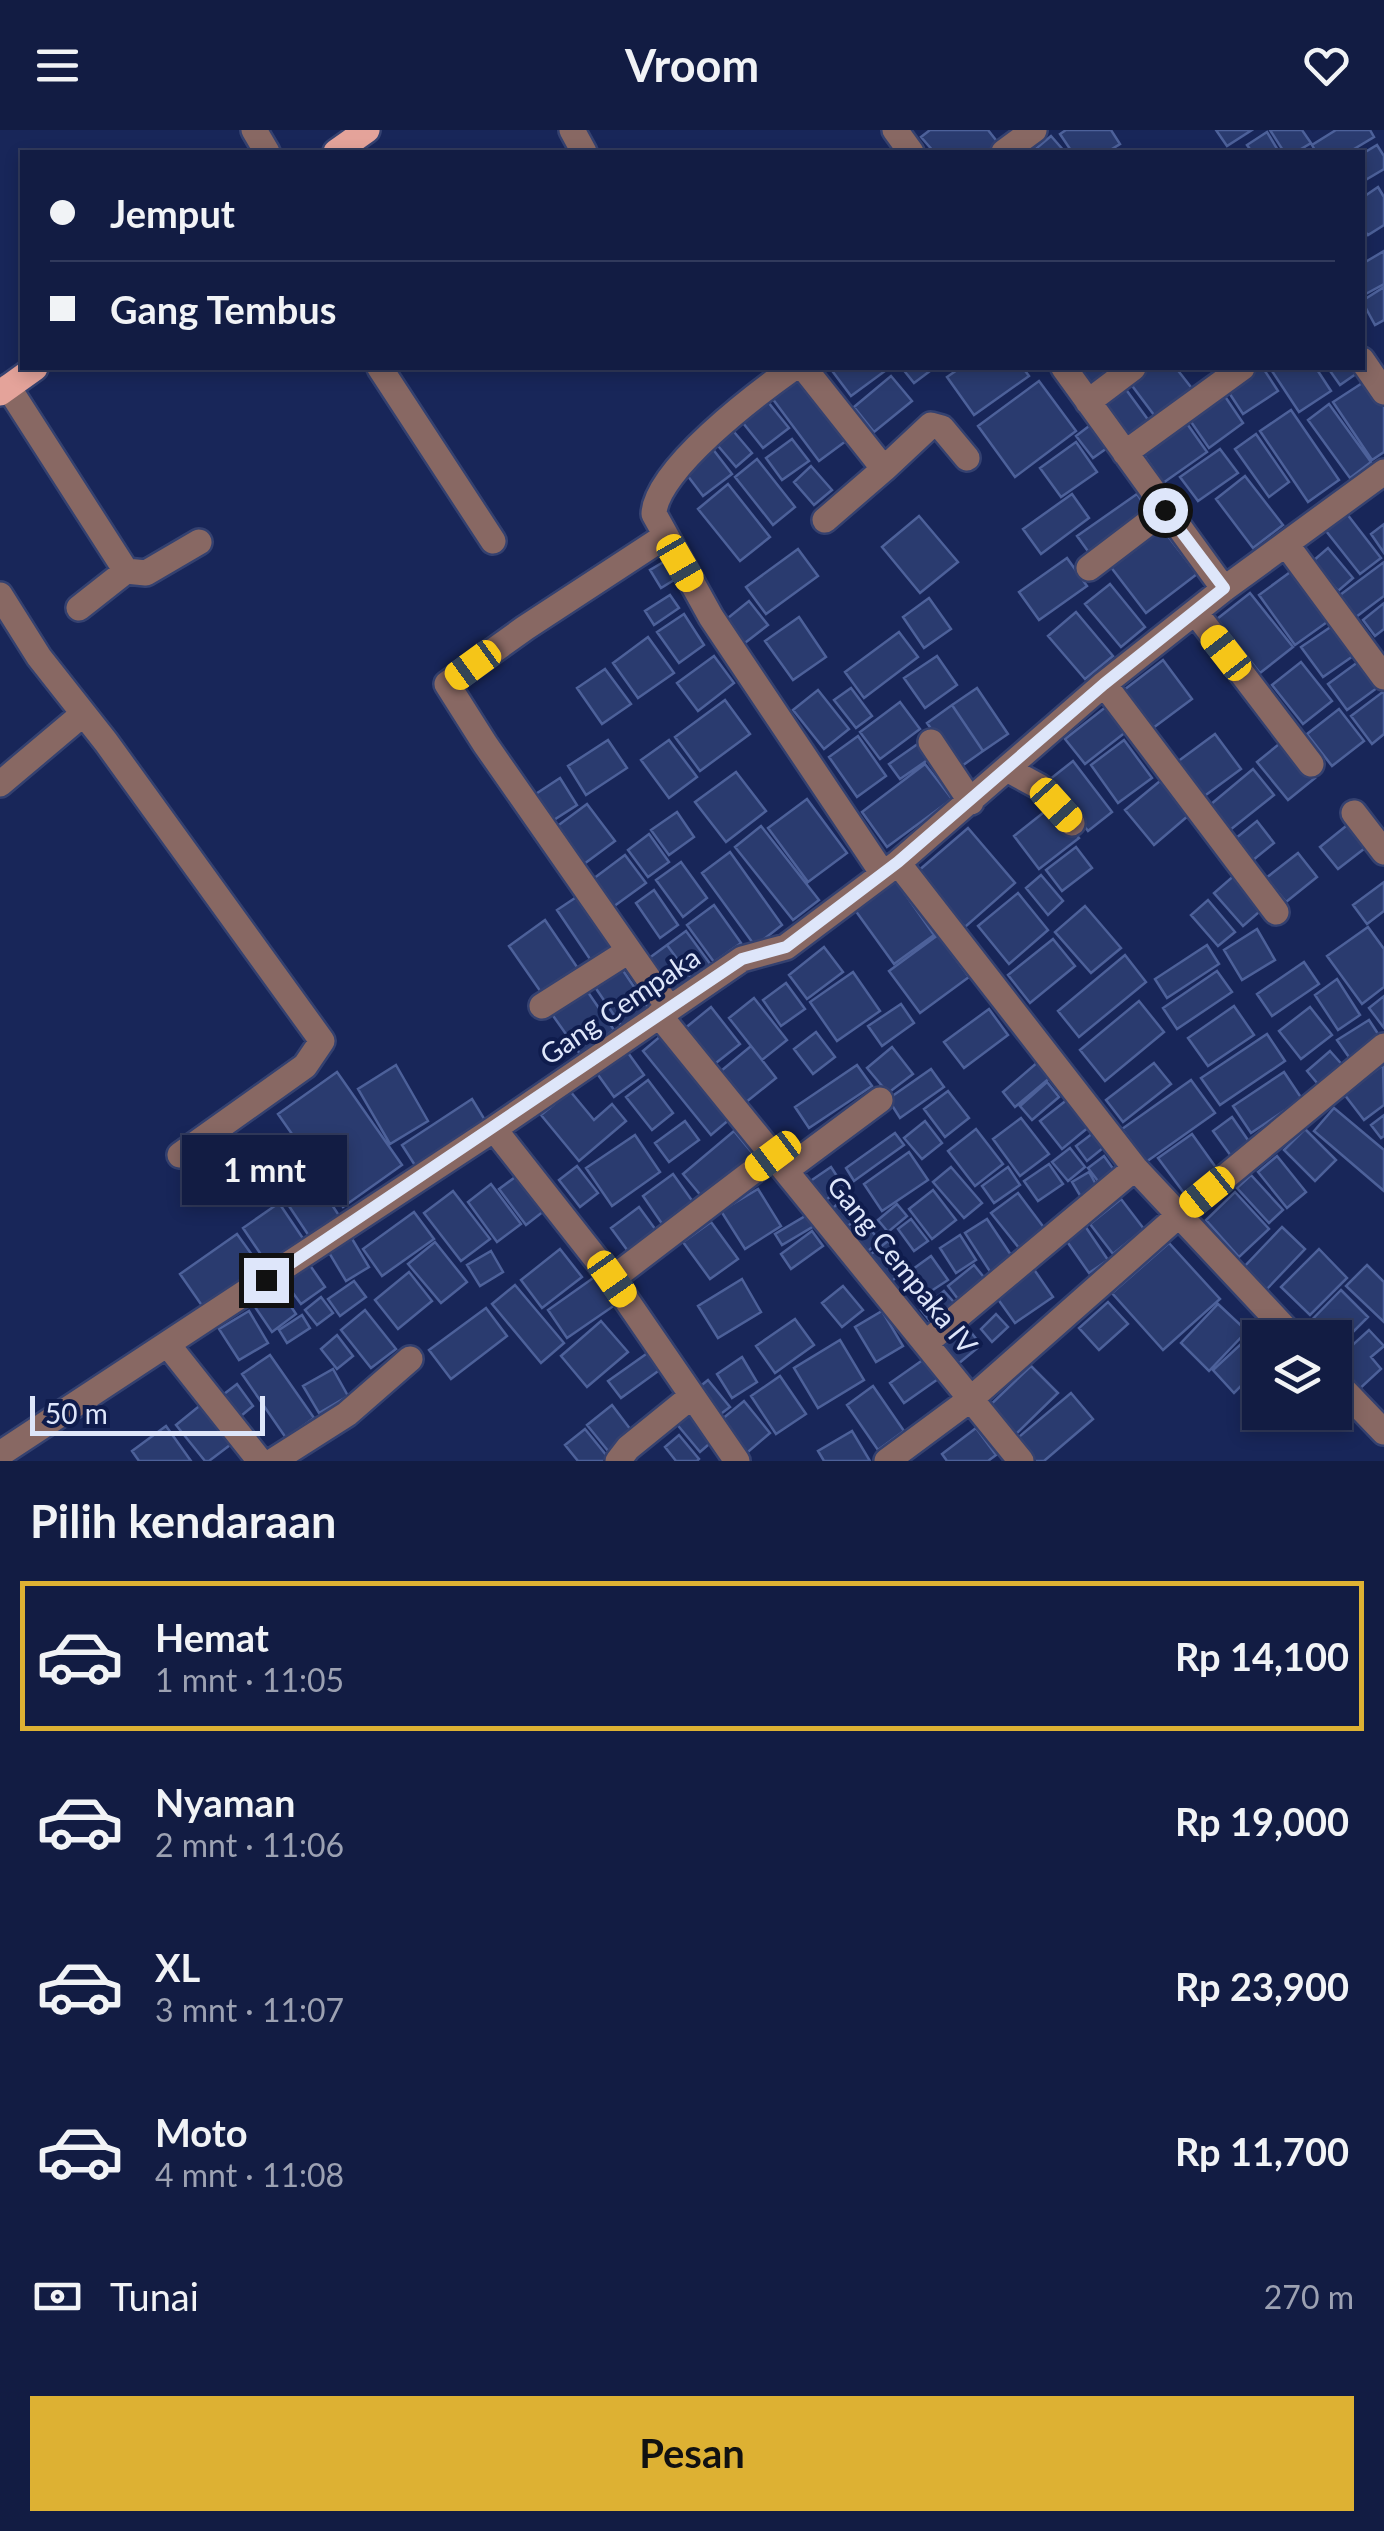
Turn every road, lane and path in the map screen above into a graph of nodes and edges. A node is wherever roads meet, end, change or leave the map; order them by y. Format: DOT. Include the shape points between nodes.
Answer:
graph roads {
  1 [pos="367,130"];
  2 [pos="1034,130"];
  3 [pos="339,150"];
  4 [pos="1007,150"];
  5 [pos="1365,364"];
  6 [pos="32,370"];
  7 [pos="381,370"];
  8 [pos="791,370"];
  9 [pos="806,370"];
  10 [pos="1065,370"];
  11 [pos="1130,370"];
  12 [pos="1239,370"];
  13 [pos="4,390"];
  14 [pos="1384,392"];
  15 [pos="1088,402"];
  16 [pos="1125,453"];
  17 [pos="967,458"];
  18 [pos="884,469"];
  19 [pos="1384,472"];
  20 [pos="1165,510"];
  21 [pos="825,520"];
  22 [pos="664,537"];
  23 [pos="493,540"];
  24 [pos="198,542"];
  25 [pos="1286,544"];
  26 [pos="1089,568"];
  27 [pos="126,571"];
  28 [pos="1224,588"];
  29 [pos="0,596"];
  30 [pos="78,608"];
  31 [pos="1194,612"];
  32 [pos="1384,677"];
  33 [pos="1104,684"];
  34 [pos="84,714"];
  35 [pos="931,742"];
  36 [pos="1311,764"];
  37 [pos="1007,770"];
  38 [pos="0,784"];
  39 [pos="971,802"];
  40 [pos="1354,813"];
  41 [pos="1072,823"];
  42 [pos="1384,852"];
  43 [pos="890,868"];
  44 [pos="1276,912"];
  45 [pos="628,952"];
  46 [pos="542,1006"];
  47 [pos="664,1012"];
  48 [pos="1384,1046"];
  49 [pos="880,1100"];
  50 [pos="494,1129"];
  51 [pos="180,1155"];
  52 [pos="779,1163"];
  53 [pos="1135,1168"];
  54 [pos="1178,1216"];
  55 [pos="612,1279"];
  56 [pos="1277,1320"];
  57 [pos="926,1342"];
  58 [pos="168,1345"];
  59 [pos="410,1359"];
  60 [pos="692,1396"];
  61 [pos="972,1398"];
  62 [pos="1352,1398"];
  63 [pos="1384,1432"];
  64 [pos="0,1454"];
  65 [pos="260,1461"];
  66 [pos="273,1461"];
  67 [pos="618,1461"];
  68 [pos="737,1461"];
  69 [pos="887,1461"];
  70 [pos="1021,1461"];
  1 -- 3 [label="main road"];
  2 -- 4 [label="street"];
  5 -- 14 [label="street"];
  6 -- 13 [label="main road"];
  7 -- 23 [label="street"];
  8 -- 22 [label="street" via="737,409 673,474 654,504"];
  9 -- 18 [label="street"];
  10 -- 15 [label="street"];
  11 -- 15 [label="street"];
  12 -- 16 [label="street"];
  13 -- 27 [label="street"];
  15 -- 16 [label="street"];
  16 -- 20 [label="street"];
  17 -- 18 [label="street" via="932,425"];
  18 -- 21 [label="street"];
  19 -- 25 [label="street, Gang Cempaka"];
  20 -- 26 [label="street"];
  20 -- 28 [label="street"];
  22 -- 43 [label="street" via="711,617"];
  22 -- 45 [label="street, Gang Cempaka IV" via="447,684"];
  24 -- 27 [label="street" via="146,573"];
  25 -- 28 [label="street, Gang Cempaka"];
  25 -- 32 [label="street"];
  27 -- 30 [label="street"];
  28 -- 31 [label="street, Gang Cempaka"];
  29 -- 34 [label="street"];
  31 -- 33 [label="street, Gang Cempaka"];
  31 -- 36 [label="street"];
  33 -- 37 [label="street, Gang Cempaka"];
  33 -- 44 [label="street"];
  34 -- 38 [label="street"];
  34 -- 51 [label="street" via="322,1041 305,1066"];
  35 -- 39 [label="street"];
  37 -- 39 [label="street, Gang Cempaka"];
  37 -- 41 [label="street" via="1040,787"];
  39 -- 43 [label="street, Gang Cempaka"];
  40 -- 42 [label="street"];
  43 -- 47 [label="street, Gang Cempaka" via="786,947 742,959"];
  43 -- 53 [label="street"];
  45 -- 46 [label="street"];
  45 -- 47 [label="street, Gang Cempaka IV"];
  47 -- 50 [label="street, Gang Cempaka"];
  47 -- 52 [label="street, Gang Cempaka IV"];
  48 -- 54 [label="street"];
  49 -- 52 [label="street"];
  50 -- 55 [label="street"];
  50 -- 58 [label="street, Gang Cempaka"];
  52 -- 55 [label="street"];
  52 -- 57 [label="street, Gang Cempaka IV"];
  53 -- 54 [label="street"];
  53 -- 57 [label="street"];
  54 -- 56 [label="street"];
  54 -- 61 [label="street"];
  55 -- 60 [label="street"];
  57 -- 61 [label="street, Gang Cempaka IV"];
  58 -- 64 [label="street, Gang Cempaka"];
  58 -- 65 [label="street"];
  59 -- 66 [label="street" via="348,1414"];
  60 -- 67 [label="street"];
  60 -- 68 [label="street"];
  61 -- 69 [label="street"];
  61 -- 70 [label="street, Gang Cempaka IV"];
  62 -- 63 [label="street"];
}
